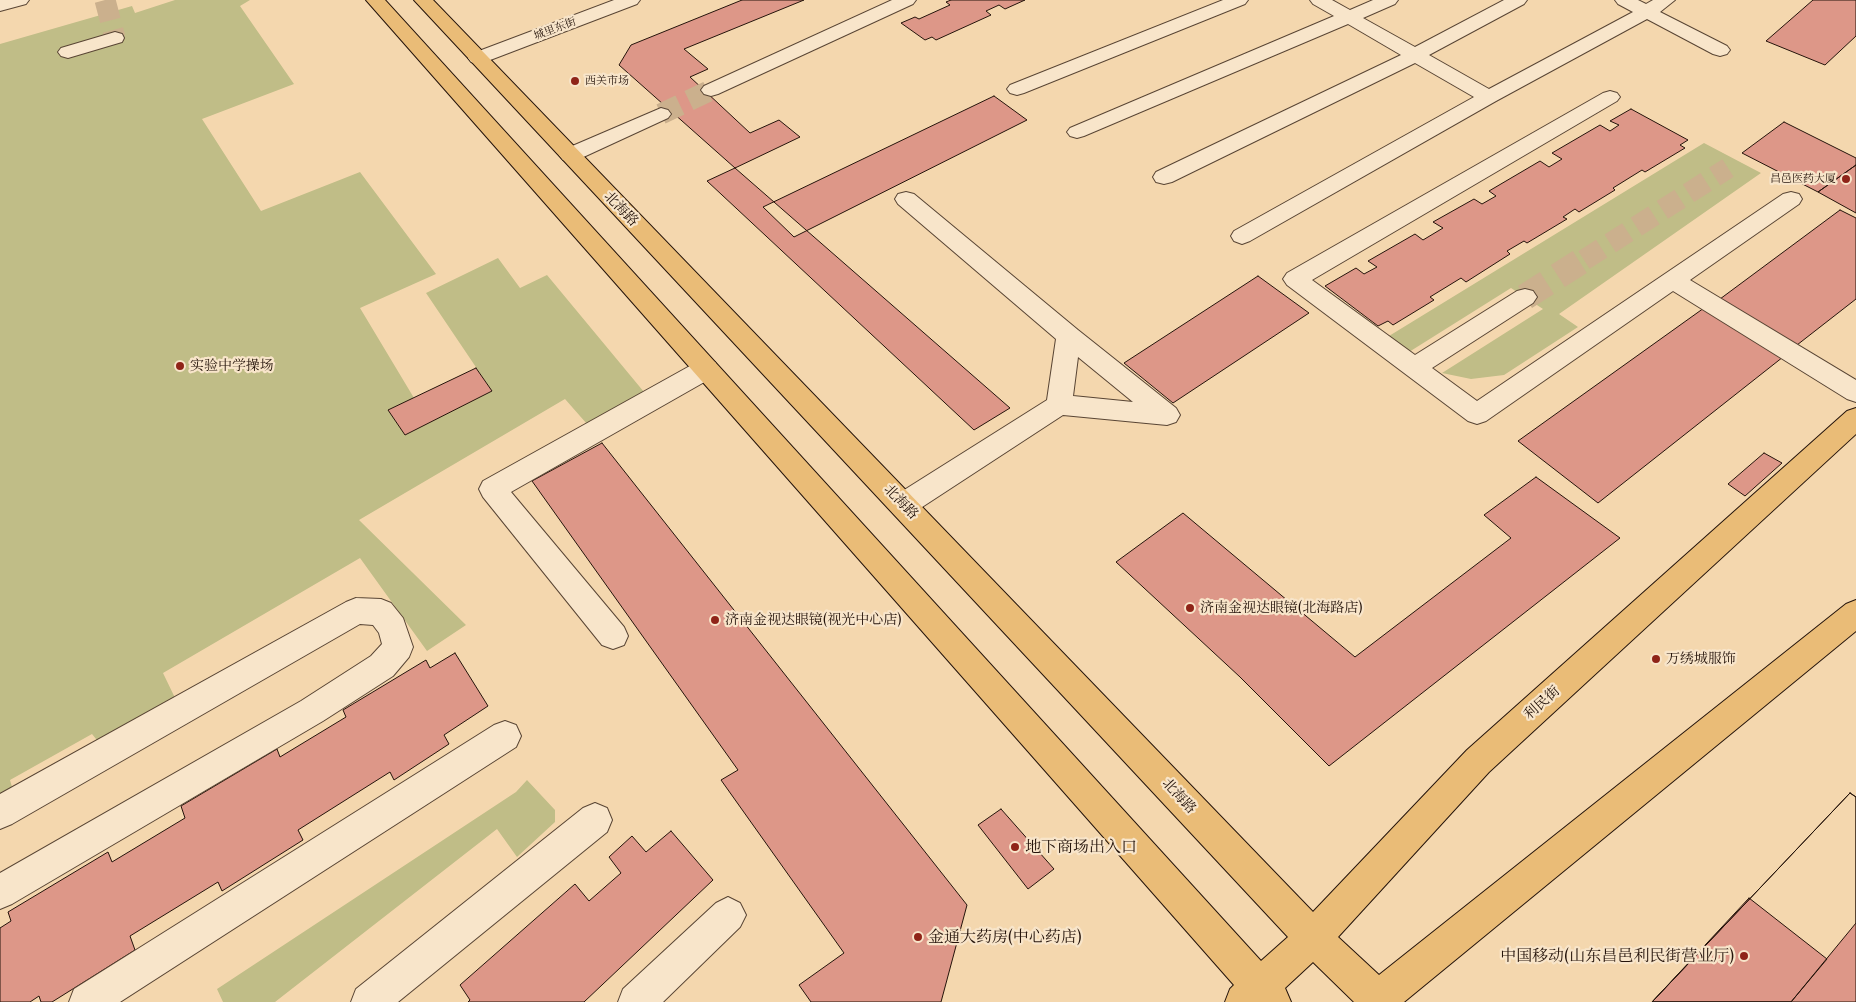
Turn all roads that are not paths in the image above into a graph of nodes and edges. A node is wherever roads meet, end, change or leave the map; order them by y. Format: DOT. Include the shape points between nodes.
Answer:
graph roads {
  1 [pos="20,0"];
  2 [pos="375,0"];
  3 [pos="422,0"];
  4 [pos="631,0"];
  5 [pos="907,0"];
  6 [pos="1239,0"];
  7 [pos="1320,0"];
  8 [pos="1389,0"];
  9 [pos="1518,0"];
  10 [pos="1624,0"];
  11 [pos="1666,0"];
  12 [pos="0,6"];
  13 [pos="1647,12"];
  14 [pos="1350,18"];
  15 [pos="116,38"];
  16 [pos="1720,50"];
  17 [pos="68,52"];
  18 [pos="1416,55"];
  19 [pos="478,58"];
  20 [pos="1017,89"];
  21 [pos="711,90"];
  22 [pos="1610,97"];
  23 [pos="1489,98"];
  24 [pos="661,114"];
  25 [pos="1077,132"];
  26 [pos="570,155"];
  27 [pos="1164,177"];
  28 [pos="906,199"];
  29 [pos="1791,199"];
  30 [pos="1242,236"];
  31 [pos="1672,280"];
  32 [pos="1525,297"];
  33 [pos="1069,336"];
  34 [pos="1414,368"];
  35 [pos="706,369"];
  36 [pos="1856,392"];
  37 [pos="1059,405"];
  38 [pos="1856,418"];
  39 [pos="903,505"];
  40 [pos="1854,618"];
  41 [pos="613,636"];
  42 [pos="505,736"];
  43 [pos="0,812"];
  44 [pos="595,820"];
  45 [pos="0,892"];
  46 [pos="728,915"];
  47 [pos="1313,938"];
  48 [pos="1259,997"];
  49 [pos="1378,1001"];
  50 [pos="87,1002"];
  51 [pos="369,1002"];
  52 [pos="636,1002"];
  1 -- 12 [label="street"];
  2 -- 35 [label="main road"];
  3 -- 19 [label="main road, 北海路"];
  4 -- 19 [label="street, 城里东街"];
  5 -- 21 [label="street"];
  6 -- 20 [label="street"];
  7 -- 14 [label="street"];
  8 -- 14 [label="street"];
  9 -- 18 [label="street"];
  10 -- 13 [label="street"];
  11 -- 13 [label="street"];
  13 -- 16 [label="street"];
  13 -- 23 [label="street"];
  14 -- 18 [label="street"];
  14 -- 25 [label="street"];
  15 -- 17 [label="street"];
  18 -- 23 [label="street"];
  18 -- 27 [label="street"];
  19 -- 26 [label="main road, 北海路"];
  22 -- 34 [label="street" via="1294,279"];
  23 -- 30 [label="street"];
  24 -- 26 [label="street"];
  26 -- 39 [label="main road, 北海路"];
  28 -- 33 [label="street"];
  29 -- 31 [label="street"];
  31 -- 34 [label="street" via="1477,414"];
  31 -- 36 [label="street"];
  32 -- 34 [label="street"];
  33 -- 37 [label="street"];
  33 -- 37 [label="street" via="1167,414"];
  35 -- 41 [label="street" via="493,489"];
  35 -- 48 [label="main road"];
  37 -- 39 [label="street"];
  38 -- 47 [label="main road, 利民街" via="1478,761"];
  39 -- 47 [label="main road, 北海路"];
  40 -- 49 [label="main road"];
  42 -- 50 [label="street"];
  43 -- 45 [label="street" via="356,611 381,612 392,627 398,647 382,666 312,711"];
  44 -- 51 [label="street"];
  46 -- 52 [label="street"];
  47 -- 48 [label="main road, 利民街"];
  47 -- 49 [label="main road, 北海路"];
}
